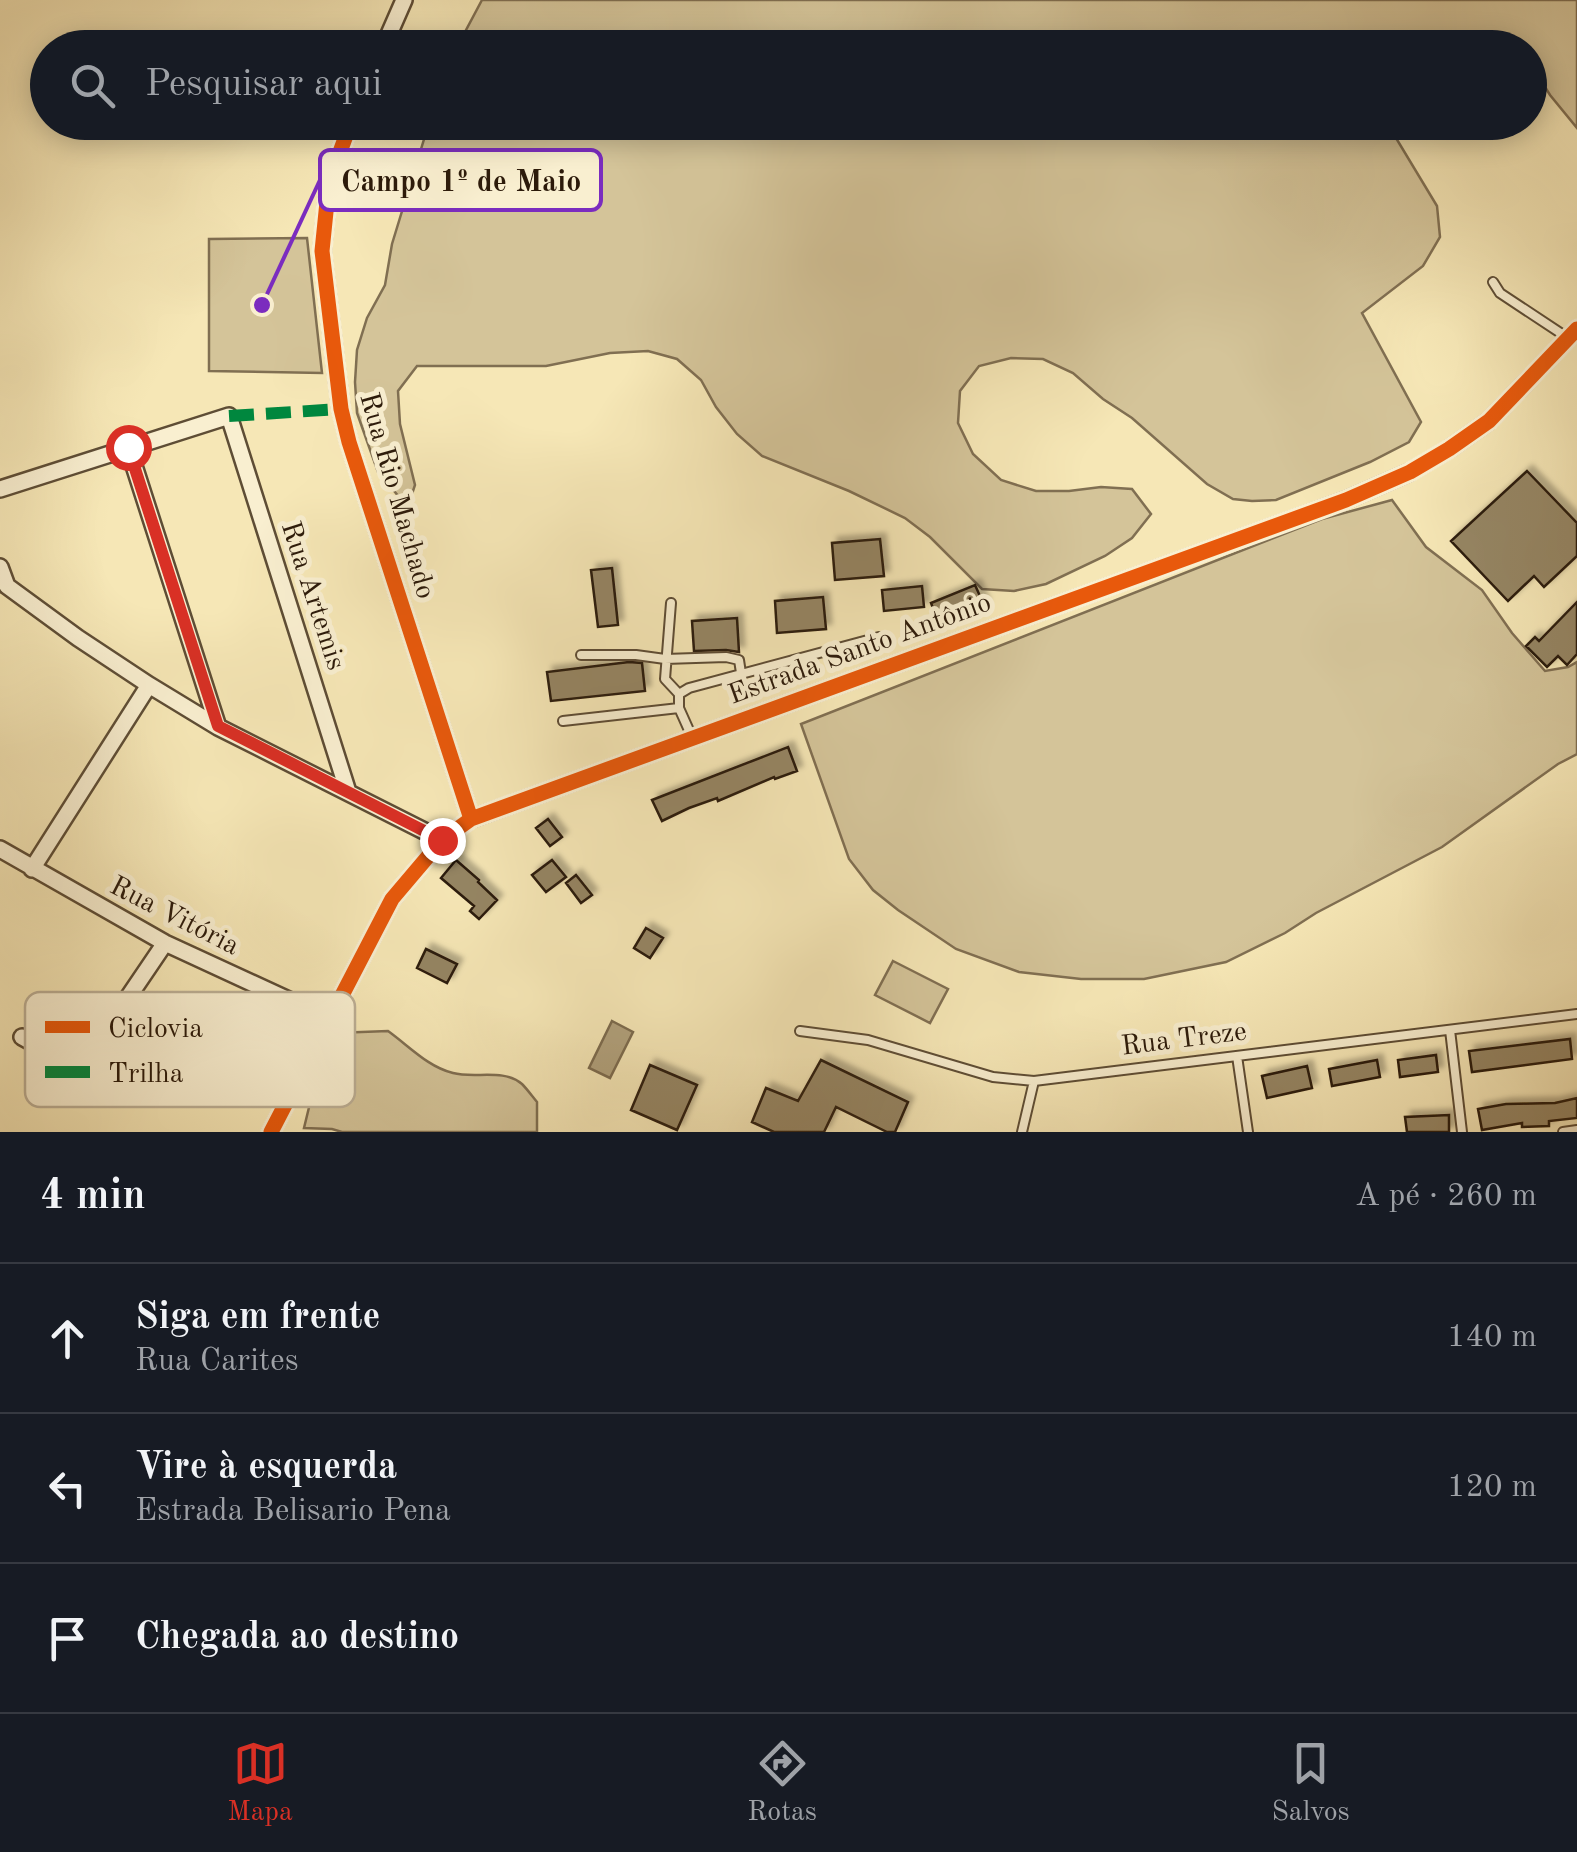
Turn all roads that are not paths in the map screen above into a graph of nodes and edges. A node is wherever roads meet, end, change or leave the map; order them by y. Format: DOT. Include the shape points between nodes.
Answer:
graph roads {
  1 [pos="404,0"];
  2 [pos="391,30"];
  3 [pos="345,140"];
  4 [pos="1492,282"];
  5 [pos="1573,334"];
  6 [pos="128,447"];
  7 [pos="0,488"];
  8 [pos="0,567"];
  9 [pos="4,591"];
  10 [pos="671,604"];
  11 [pos="878,637"];
  12 [pos="582,655"];
  13 [pos="665,659"];
  14 [pos="741,673"];
  15 [pos="149,685"];
  16 [pos="679,694"];
  17 [pos="679,708"];
  18 [pos="562,722"];
  19 [pos="218,726"];
  20 [pos="692,737"];
  21 [pos="348,792"];
  22 [pos="472,818"];
  23 [pos="442,840"];
  24 [pos="0,850"];
  25 [pos="32,869"];
  26 [pos="165,944"];
  27 [pos="132,992"];
  28 [pos="272,992"];
  29 [pos="344,992"];
  30 [pos="1577,1014"];
  31 [pos="1450,1030"];
  32 [pos="800,1031"];
  33 [pos="22,1037"];
  34 [pos="25,1039"];
  35 [pos="1236,1056"];
  36 [pos="1034,1082"];
  37 [pos="284,1107"];
  38 [pos="1577,1130"];
  39 [pos="271,1132"];
  40 [pos="1022,1132"];
  41 [pos="1248,1132"];
  42 [pos="1462,1132"];
  43 [pos="1563,1132"];
  1 -- 2 [label="street"];
  3 -- 22 [label="street, Rua Rio Machado" via="322,252 340,409"];
  4 -- 5 [label="lane"];
  5 -- 20 [label="street, Estrada Santo Antônio" via="1489,421 1410,472"];
  6 -- 7 [label="street"];
  6 -- 19 [label="street"];
  6 -- 21 [label="street, Rua Artemis" via="229,416"];
  8 -- 9 [label="street"];
  9 -- 15 [label="street"];
  10 -- 13 [label="lane"];
  11 -- 14 [label="lane"];
  12 -- 13 [label="lane"];
  13 -- 14 [label="lane" via="736,658"];
  13 -- 16 [label="lane" via="665,679"];
  14 -- 16 [label="lane"];
  15 -- 19 [label="street"];
  15 -- 25 [label="street"];
  16 -- 17 [label="lane"];
  17 -- 18 [label="lane"];
  17 -- 20 [label="lane"];
  19 -- 21 [label="street"];
  20 -- 22 [label="street, Estrada Santo Antônio"];
  21 -- 23 [label="street"];
  22 -- 23 [label="street, Estrada Santo Antônio"];
  23 -- 29 [label="street, Estrada Santo Antônio" via="392,899"];
  24 -- 25 [label="street, Rua Vitória"];
  25 -- 26 [label="street, Rua Vitória"];
  26 -- 27 [label="street"];
  26 -- 28 [label="street, Rua Vitória"];
  30 -- 31 [label="lane, Rua Treze"];
  31 -- 35 [label="lane, Rua Treze"];
  31 -- 42 [label="lane"];
  32 -- 36 [label="lane, Rua Treze" via="868,1040"];
  33 -- 34 [label="street"];
  35 -- 36 [label="lane, Rua Treze"];
  35 -- 41 [label="lane"];
  36 -- 40 [label="lane"];
  37 -- 39 [label="street, Estrada Santo Antônio"];
  38 -- 43 [label="lane"];
}
